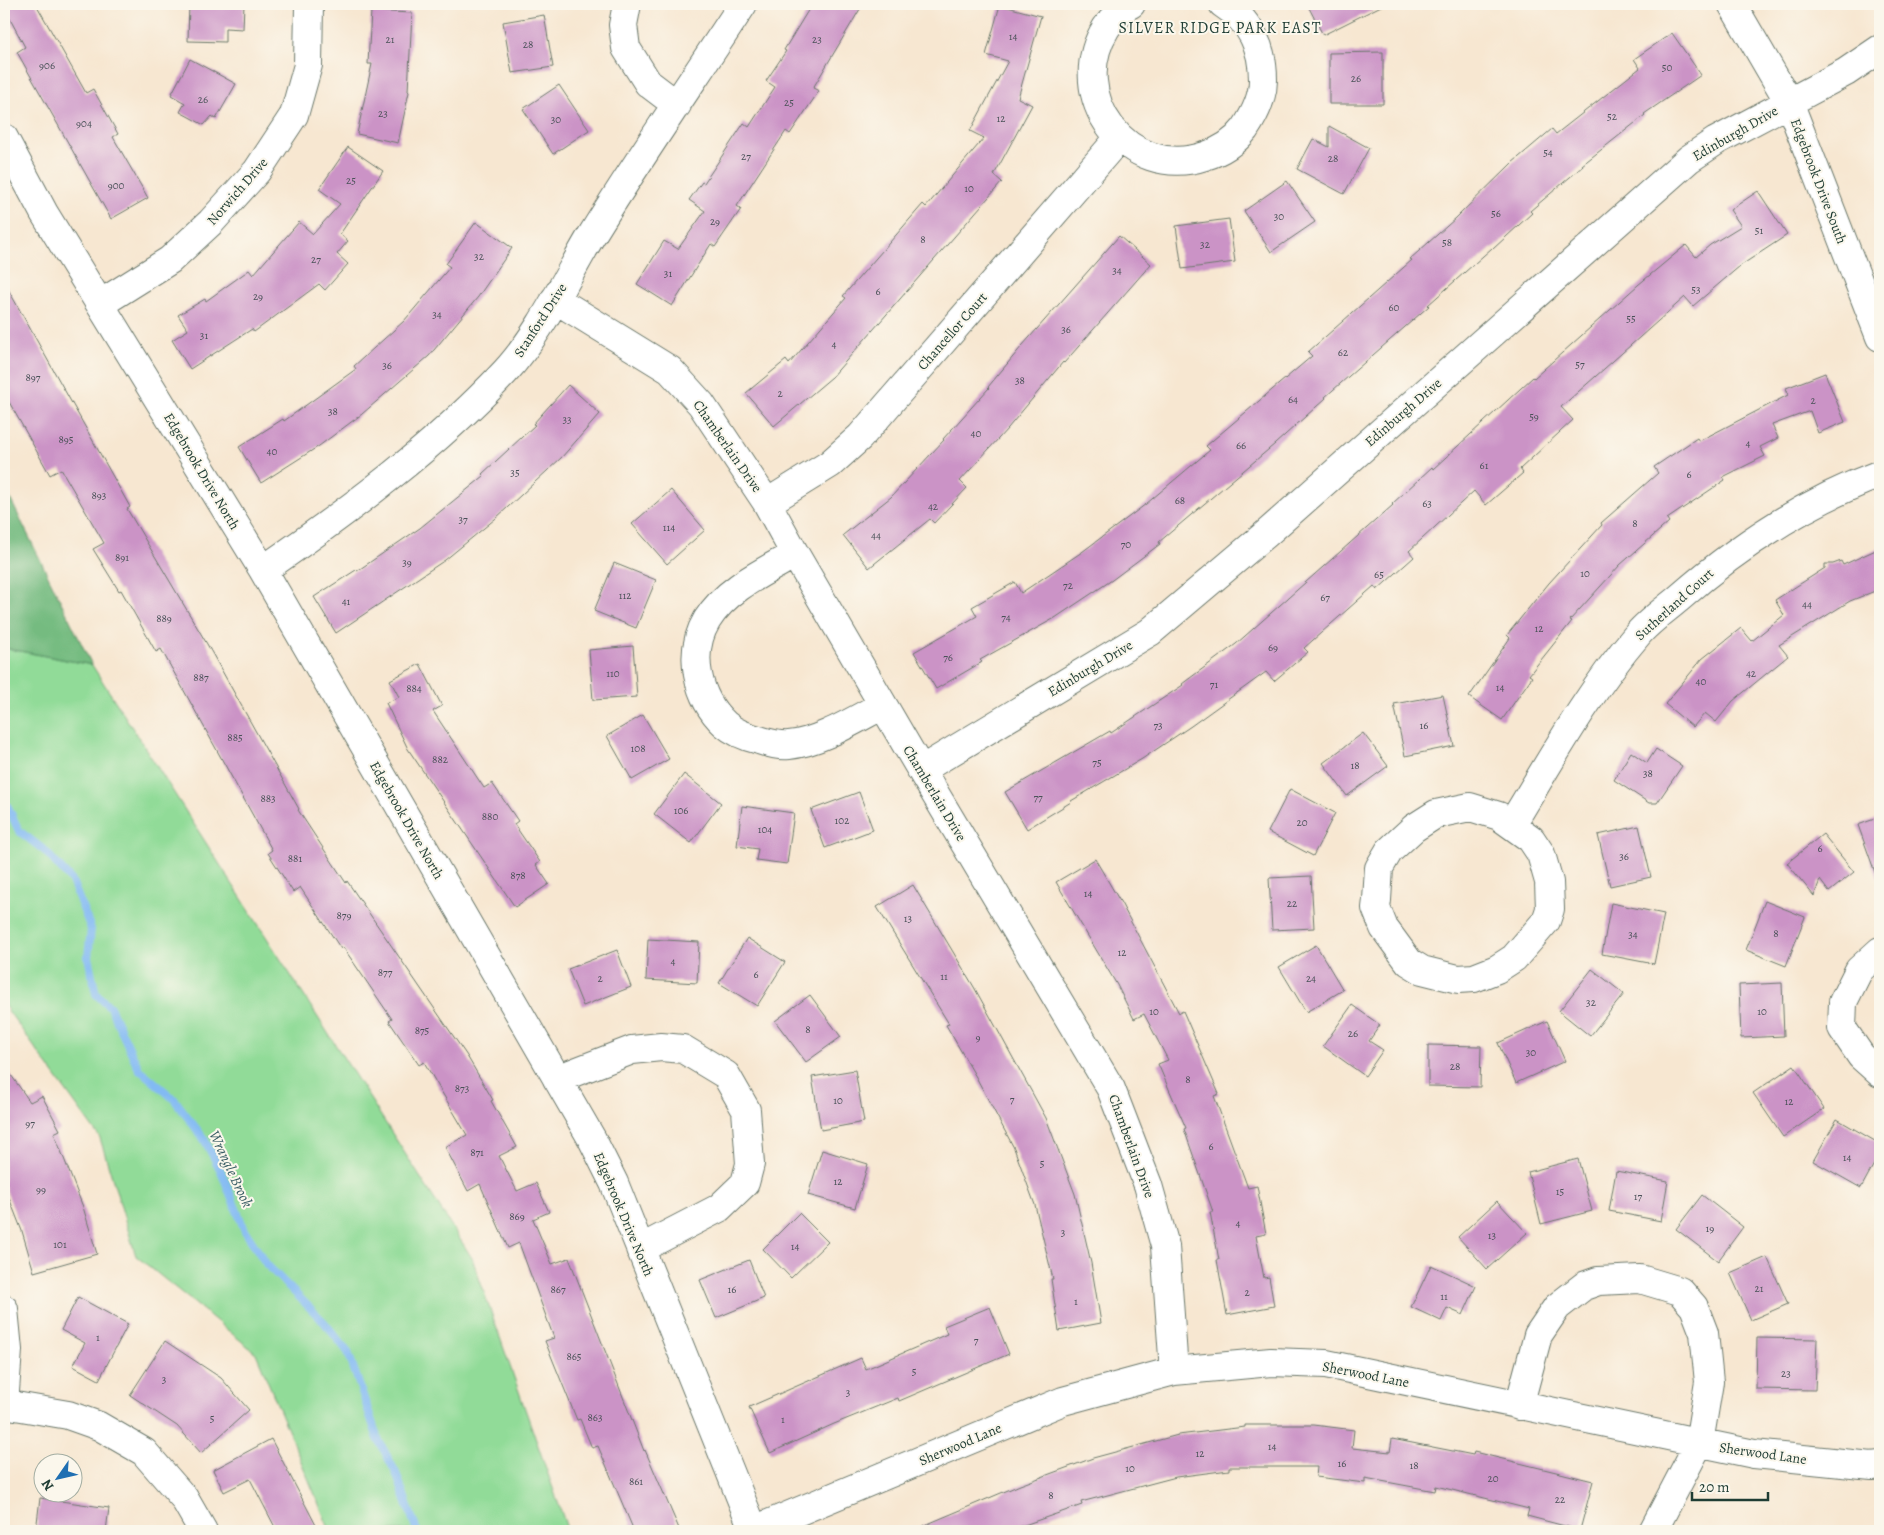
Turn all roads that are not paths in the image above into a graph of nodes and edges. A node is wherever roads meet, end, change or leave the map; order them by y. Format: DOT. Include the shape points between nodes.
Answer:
graph roads {
  1 [pos="308,4"];
  2 [pos="627,4"];
  3 [pos="743,4"];
  4 [pos="1131,4"];
  5 [pos="1223,4"];
  6 [pos="1732,4"];
  7 [pos="1880,49"];
  8 [pos="1789,102"];
  9 [pos="677,105"];
  10 [pos="4,138"];
  11 [pos="1118,138"];
  12 [pos="555,299"];
  13 [pos="100,304"];
  14 [pos="1880,337"];
  15 [pos="1880,474"];
  16 [pos="767,503"];
  17 [pos="795,554"];
  18 [pos="262,570"];
  19 [pos="883,705"];
  20 [pos="921,770"];
  21 [pos="1512,824"];
  22 [pos="1880,951"];
  23 [pos="1880,1073"];
  24 [pos="557,1079"];
  25 [pos="640,1249"];
  26 [pos="4,1309"];
  27 [pos="1174,1371"];
  28 [pos="4,1404"];
  29 [pos="1519,1406"];
  30 [pos="1699,1443"];
  31 [pos="1880,1465"];
  32 [pos="203,1531"];
  33 [pos="754,1531"];
  34 [pos="1653,1531"];
  1 -- 13 [label="street, Norwich Drive" via="308,66 294,115 257,171 211,222 170,260"];
  2 -- 9 [label="street" via="623,25 626,48 648,83"];
  3 -- 9 [label="street, Stanford Drive"];
  4 -- 11 [label="street" via="1106,27 1094,55 1092,85 1101,114"];
  5 -- 11 [label="street" via="1237,13 1255,37 1263,63 1263,89 1255,115 1240,136 1218,152 1201,158 1166,161 1140,153"];
  6 -- 8 [label="street, Edgebrook Drive South"];
  7 -- 8 [label="street, Edinburgh Drive" via="1846,72"];
  8 -- 14 [label="street, Edgebrook Drive South"];
  8 -- 20 [label="street, Edinburgh Drive" via="1716,141 1689,160 1266,534 1150,632"];
  9 -- 12 [label="street, Stanford Drive" via="591,237"];
  10 -- 13 [label="street, Edgebrook Drive North" via="44,213"];
  11 -- 16 [label="street, Chancellor Court" via="860,437 830,464"];
  12 -- 16 [label="street, Chamberlain Drive" via="670,370 700,404"];
  12 -- 18 [label="street, Stanford Drive" via="506,370 445,430 335,520"];
  13 -- 18 [label="street, Edgebrook Drive North"];
  15 -- 21 [label="street, Sutherland Court" via="1797,512 1711,570 1639,632 1580,712"];
  16 -- 17 [label="street, Chamberlain Drive"];
  17 -- 19 [label="street, Chamberlain Drive"];
  17 -- 19 [label="street" via="732,592 707,620 697,649 704,696 726,725 740,734 773,745 807,740"];
  18 -- 24 [label="street, Edgebrook Drive North"];
  19 -- 20 [label="street, Chamberlain Drive"];
  20 -- 27 [label="street, Chamberlain Drive" via="1111,1089 1148,1185 1165,1246"];
  21 -- 21 [label="street" via="1531,839 1541,854 1550,882 1550,910 1546,921 1514,958 1498,969 1474,978 1458,979 1422,970 1410,962 1384,928 1376,908 1379,868 1389,851 1414,828 1436,814 1470,808 1499,816"];
  22 -- 23 [label="street" via="1859,970 1843,1002 1842,1028 1861,1056"];
  24 -- 25 [label="street, Edgebrook Drive North" via="614,1183"];
  24 -- 25 [label="street" via="632,1050 661,1046 683,1049 726,1075 746,1110 750,1164 745,1183 720,1208"];
  25 -- 33 [label="street, Edgebrook Drive North"];
  26 -- 28 [label="street" via="8,1350"];
  27 -- 29 [label="street, Sherwood Lane" via="1271,1362 1326,1364"];
  27 -- 33 [label="street, Sherwood Lane" via="1063,1401"];
  28 -- 32 [label="street" via="68,1415 99,1426 144,1452 184,1498"];
  29 -- 30 [label="street, Sherwood Lane"];
  29 -- 30 [label="street" via="1538,1335 1558,1307 1584,1286 1598,1281 1640,1279 1680,1291 1694,1307 1704,1333 1710,1382"];
  30 -- 31 [label="street, Sherwood Lane" via="1754,1454"];
  30 -- 34 [label="street"];
}
